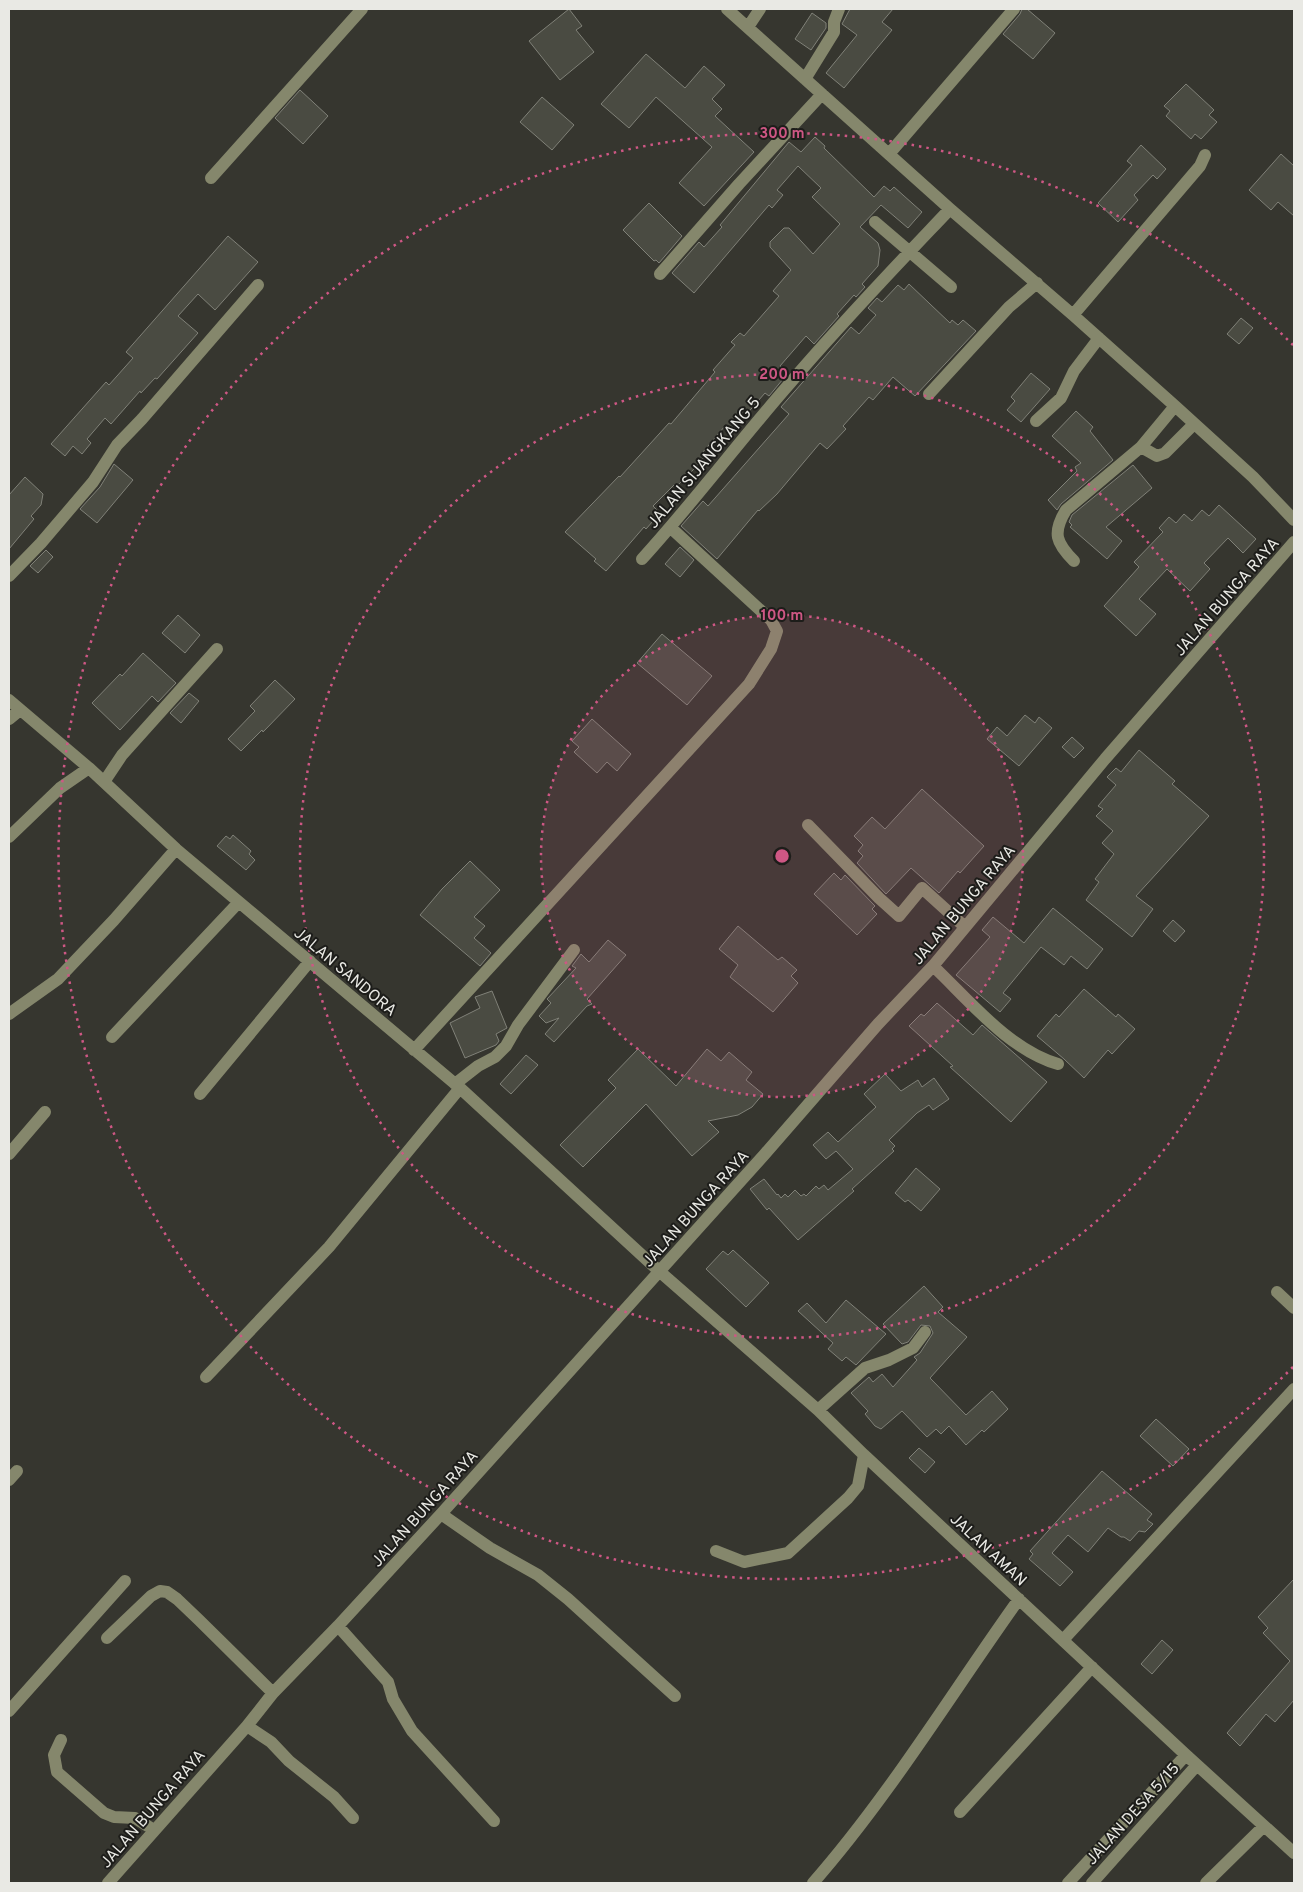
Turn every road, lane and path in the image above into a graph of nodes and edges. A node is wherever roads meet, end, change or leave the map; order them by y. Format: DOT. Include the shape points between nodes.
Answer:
graph roads {
  1 [pos="362,9"];
  2 [pos="727,9"];
  3 [pos="760,9"];
  4 [pos="839,9"];
  5 [pos="1014,9"];
  6 [pos="748,27"];
  7 [pos="805,80"];
  8 [pos="822,94"];
  9 [pos="889,154"];
  10 [pos="1205,155"];
  11 [pos="211,178"];
  12 [pos="950,209"];
  13 [pos="875,222"];
  14 [pos="909,252"];
  15 [pos="660,274"];
  16 [pos="1037,283"];
  17 [pos="258,286"];
  18 [pos="951,287"];
  19 [pos="1074,315"];
  20 [pos="1099,338"];
  21 [pos="929,394"];
  22 [pos="1175,406"];
  23 [pos="1036,421"];
  24 [pos="1194,424"];
  25 [pos="1141,447"];
  26 [pos="1294,520"];
  27 [pos="670,528"];
  28 [pos="1294,542"];
  29 [pos="642,559"];
  30 [pos="1074,561"];
  31 [pos="9,576"];
  32 [pos="217,649"];
  33 [pos="9,700"];
  34 [pos="20,710"];
  35 [pos="9,719"];
  36 [pos="89,768"];
  37 [pos="104,782"];
  38 [pos="808,825"];
  39 [pos="9,837"];
  40 [pos="176,849"];
  41 [pos="239,902"];
  42 [pos="965,927"];
  43 [pos="574,950"];
  44 [pos="310,961"];
  45 [pos="933,966"];
  46 [pos="9,1014"];
  47 [pos="112,1038"];
  48 [pos="414,1050"];
  49 [pos="1058,1064"];
  50 [pos="458,1086"];
  51 [pos="200,1094"];
  52 [pos="45,1112"];
  53 [pos="9,1154"];
  54 [pos="660,1271"];
  55 [pos="1277,1292"];
  56 [pos="1294,1308"];
  57 [pos="925,1332"];
  58 [pos="206,1377"];
  59 [pos="1294,1389"];
  60 [pos="818,1410"];
  61 [pos="864,1455"];
  62 [pos="441,1514"];
  63 [pos="716,1551"];
  64 [pos="125,1581"];
  65 [pos="1020,1599"];
  66 [pos="338,1626"];
  67 [pos="107,1638"];
  68 [pos="1063,1640"];
  69 [pos="1092,1667"];
  70 [pos="272,1693"];
  71 [pos="675,1696"];
  72 [pos="9,1711"];
  73 [pos="247,1726"];
  74 [pos="61,1740"];
  75 [pos="1186,1755"];
  76 [pos="1197,1765"];
  77 [pos="960,1812"];
  78 [pos="353,1818"];
  79 [pos="494,1821"];
  80 [pos="1264,1826"];
  81 [pos="154,1830"];
  82 [pos="1294,1853"];
  83 [pos="108,1883"];
  84 [pos="814,1883"];
  85 [pos="1068,1883"];
  86 [pos="1092,1883"];
  87 [pos="1206,1883"];
  1 -- 11 [label="street"];
  2 -- 6 [label="street"];
  3 -- 6 [label="street"];
  4 -- 7 [label="street" via="834,32"];
  5 -- 9 [label="street"];
  6 -- 7 [label="street"];
  7 -- 8 [label="street"];
  8 -- 9 [label="street"];
  8 -- 15 [label="street"];
  9 -- 12 [label="street"];
  10 -- 19 [label="street" via="1200,166"];
  12 -- 14 [label="street, JALAN SIJANGKANG 5"];
  12 -- 16 [label="street"];
  13 -- 14 [label="street"];
  14 -- 18 [label="street"];
  14 -- 27 [label="street, JALAN SIJANGKANG 5" via="791,382"];
  16 -- 19 [label="street"];
  16 -- 21 [label="street" via="1009,307"];
  17 -- 31 [label="street" via="116,445 93,482"];
  19 -- 20 [label="street"];
  20 -- 22 [label="street"];
  20 -- 23 [label="street" via="1074,371 1061,398"];
  22 -- 24 [label="street"];
  22 -- 25 [label="street"];
  24 -- 25 [label="street" via="1165,454 1157,456"];
  24 -- 26 [label="street" via="1253,477"];
  25 -- 30 [label="street" via="1066,510 1058,530 1060,547"];
  27 -- 29 [label="street, JALAN SIJANGKANG 5"];
  27 -- 48 [label="street" via="771,620 777,631 771,648 749,684"];
  28 -- 42 [label="street, JALAN BUNGA RAYA" via="1105,759"];
  32 -- 37 [label="street" via="122,754"];
  33 -- 34 [label="street, JALAN SANDORA"];
  34 -- 35 [label="street"];
  34 -- 36 [label="street, JALAN SANDORA"];
  36 -- 37 [label="street, JALAN SANDORA"];
  36 -- 39 [label="street" via="60,788"];
  37 -- 40 [label="street, JALAN SANDORA"];
  38 -- 42 [label="street" via="898,916 922,888"];
  40 -- 41 [label="street, JALAN SANDORA"];
  40 -- 46 [label="street" via="58,979"];
  41 -- 44 [label="street, JALAN SANDORA"];
  41 -- 47 [label="street"];
  42 -- 45 [label="street, JALAN BUNGA RAYA"];
  43 -- 50 [label="street" via="506,1046 495,1057 478,1066"];
  44 -- 48 [label="street, JALAN SANDORA"];
  44 -- 51 [label="street"];
  45 -- 49 [label="street" via="1021,1046 1042,1060"];
  45 -- 54 [label="street, JALAN BUNGA RAYA"];
  48 -- 50 [label="street, JALAN SANDORA"];
  50 -- 54 [label="street, JALAN SANDORA"];
  50 -- 58 [label="street" via="329,1247"];
  52 -- 53 [label="street"];
  54 -- 60 [label="street, JALAN AMAN"];
  54 -- 62 [label="street, JALAN BUNGA RAYA"];
  55 -- 56 [label="street"];
  57 -- 60 [label="street" via="913,1348 865,1368"];
  59 -- 68 [label="street"];
  60 -- 61 [label="street, JALAN AMAN"];
  61 -- 63 [label="street" via="858,1486 788,1553 744,1562"];
  61 -- 65 [label="street, JALAN AMAN"];
  62 -- 66 [label="street, JALAN BUNGA RAYA"];
  62 -- 71 [label="street" via="490,1548 538,1575"];
  64 -- 72 [label="street"];
  65 -- 68 [label="street, JALAN AMAN"];
  65 -- 84 [label="street" via="900,1774"];
  66 -- 70 [label="street, JALAN BUNGA RAYA"];
  66 -- 79 [label="street" via="388,1682 412,1731"];
  67 -- 70 [label="street" via="151,1596 160,1591 167,1592"];
  68 -- 69 [label="street, JALAN AMAN"];
  69 -- 75 [label="street, JALAN AMAN"];
  69 -- 77 [label="street"];
  70 -- 73 [label="street, JALAN BUNGA RAYA"];
  73 -- 78 [label="street" via="271,1742"];
  73 -- 81 [label="street, JALAN BUNGA RAYA"];
  74 -- 81 [label="street" via="54,1755 57,1772 104,1813 134,1818"];
  75 -- 76 [label="street, JALAN AMAN"];
  75 -- 85 [label="street"];
  76 -- 80 [label="street, JALAN AMAN"];
  76 -- 86 [label="street, JALAN DESA 5/15"];
  80 -- 82 [label="street, JALAN AMAN"];
  80 -- 87 [label="street"];
  81 -- 83 [label="street, JALAN BUNGA RAYA"];
}
